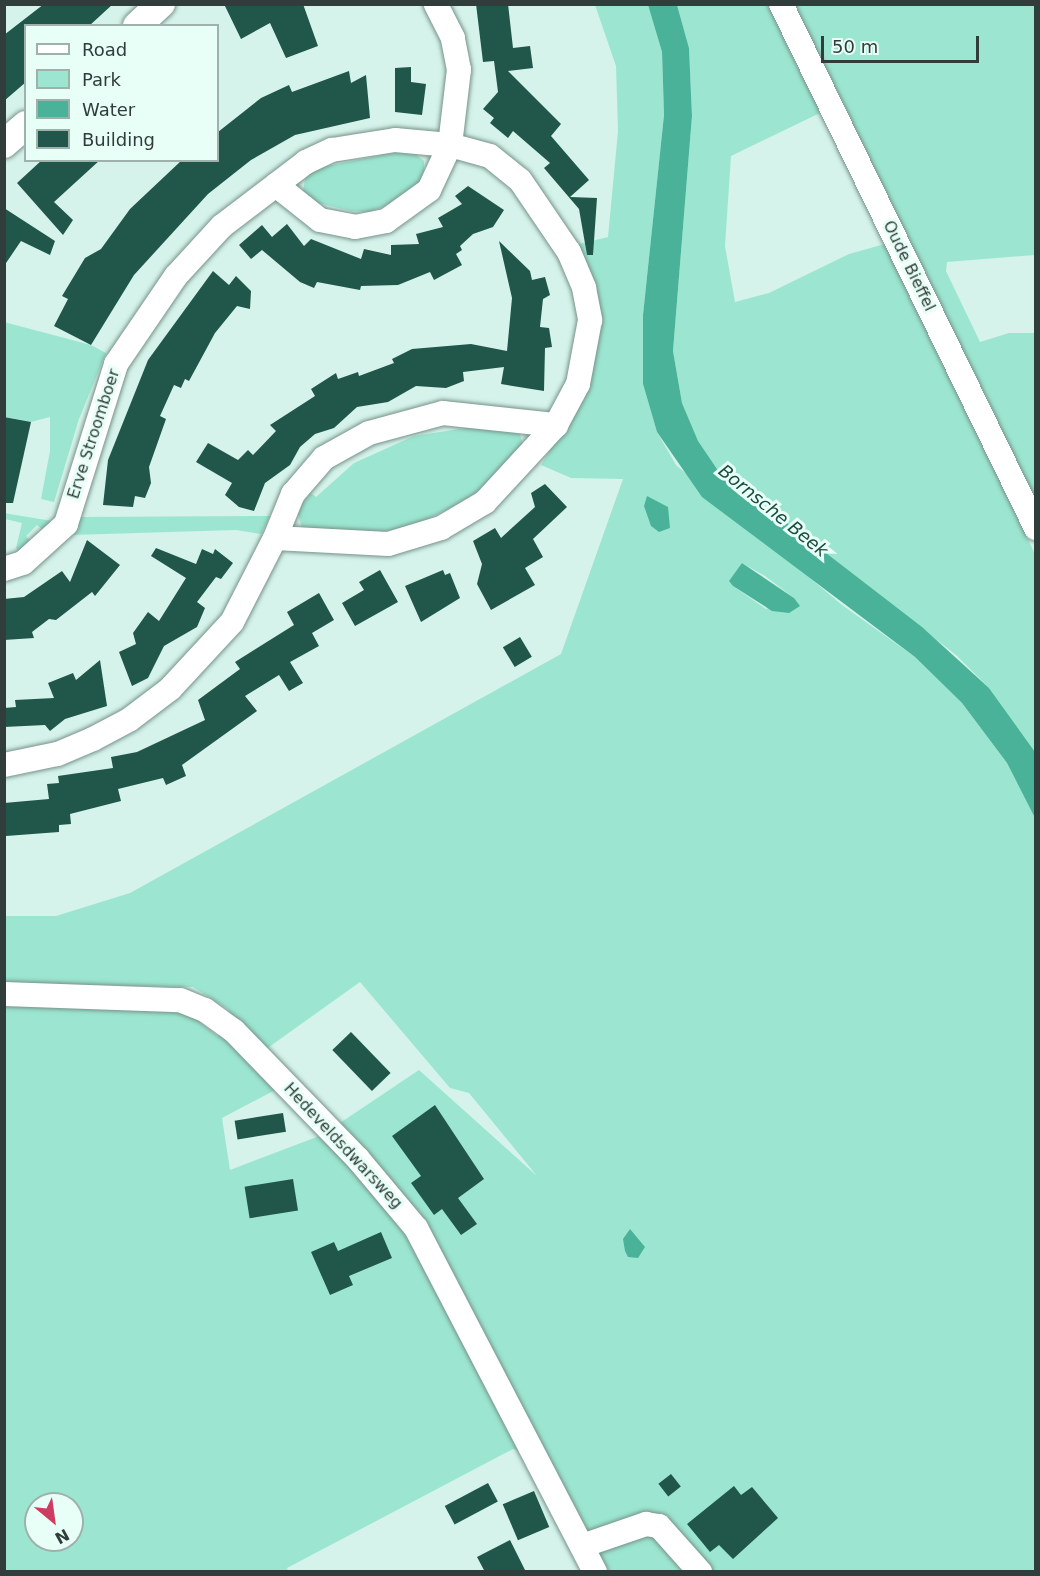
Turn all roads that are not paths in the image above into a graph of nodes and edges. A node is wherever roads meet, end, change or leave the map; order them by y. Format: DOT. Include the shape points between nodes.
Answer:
graph roads {
  1 [pos="161,4"];
  2 [pos="436,4"];
  3 [pos="781,4"];
  4 [pos="139,24"];
  5 [pos="24,127"];
  6 [pos="4,144"];
  7 [pos="450,145"];
  8 [pos="276,185"];
  9 [pos="556,425"];
  10 [pos="1035,528"];
  11 [pos="275,538"];
  12 [pos="4,569"];
  13 [pos="4,765"];
  14 [pos="4,994"];
  15 [pos="582,1546"];
  16 [pos="595,1572"];
  17 [pos="700,1572"];
  1 -- 4 [label="street"];
  2 -- 7 [label="street" via="453,38 459,70"];
  3 -- 10 [label="street, Oude Bieffel"];
  5 -- 6 [label="street"];
  7 -- 8 [label="street, Erve Stroomboer" via="395,140 341,148 306,162"];
  7 -- 8 [label="street" via="429,190 402,213 372,226 332,225 296,204"];
  7 -- 9 [label="street, Erve Stroomboer" via="489,156 520,180 570,252 584,288 590,320 585,355 578,384"];
  8 -- 12 [label="street, Erve Stroomboer" via="222,226 134,333 98,412 66,524 24,563"];
  9 -- 11 [label="street, Erve Stroomboer" via="485,502 441,528 388,544"];
  9 -- 11 [label="street" via="443,413 369,433 324,458 293,494"];
  11 -- 13 [label="street" via="232,622 170,689 129,720 93,739 57,754"];
  14 -- 15 [label="street, Hedeveldsdwarsweg" via="180,1000 205,1010 234,1031 358,1159 416,1228"];
  15 -- 16 [label="street, Hedeveldsdwarsweg"];
  15 -- 17 [label="street" via="646,1524 659,1526"];
}
